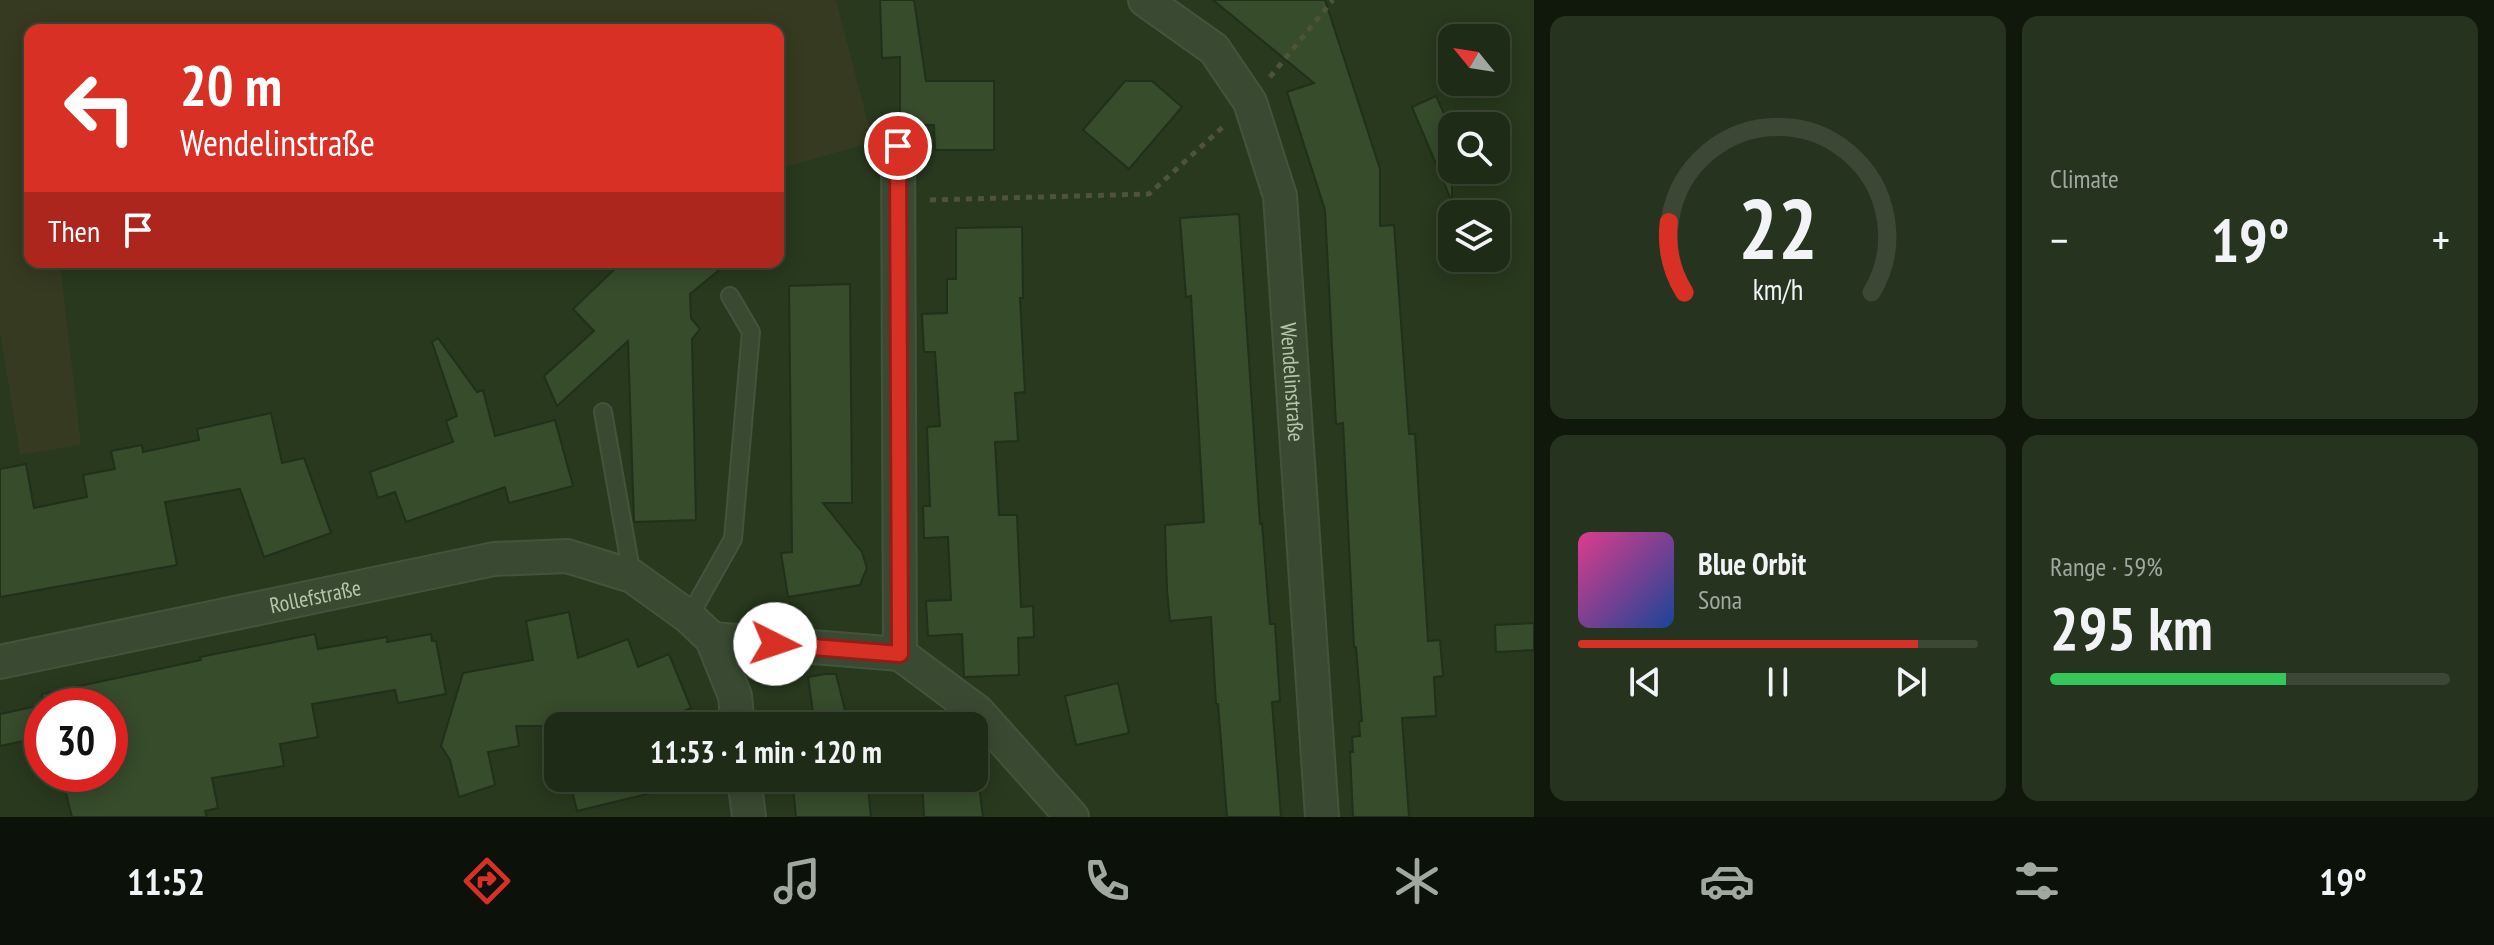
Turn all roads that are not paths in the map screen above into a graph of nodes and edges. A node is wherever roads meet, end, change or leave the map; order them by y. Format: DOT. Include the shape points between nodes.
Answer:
graph roads {
  1 [pos="1145,0"];
  2 [pos="898,146"];
  3 [pos="730,296"];
  4 [pos="603,412"];
  5 [pos="632,576"];
  6 [pos="689,617"];
  7 [pos="712,639"];
  8 [pos="900,654"];
  9 [pos="0,662"];
  10 [pos="737,712"];
  11 [pos="746,792"];
  12 [pos="749,817"];
  13 [pos="1072,817"];
  14 [pos="1322,817"];
  1 -- 14 [label="street, Wendelinstraße" via="1214,49 1250,102 1280,196"];
  2 -- 8 [label="street"];
  3 -- 6 [label="lane" via="751,332 733,539"];
  4 -- 5 [label="lane"];
  5 -- 6 [label="street, Rollefstraße"];
  5 -- 9 [label="street, Rollefstraße" via="567,556 494,559"];
  6 -- 7 [label="street, Rollefstraße"];
  7 -- 8 [label="street"];
  7 -- 10 [label="street"];
  8 -- 13 [label="street" via="978,712"];
  11 -- 12 [label="street"];
}
